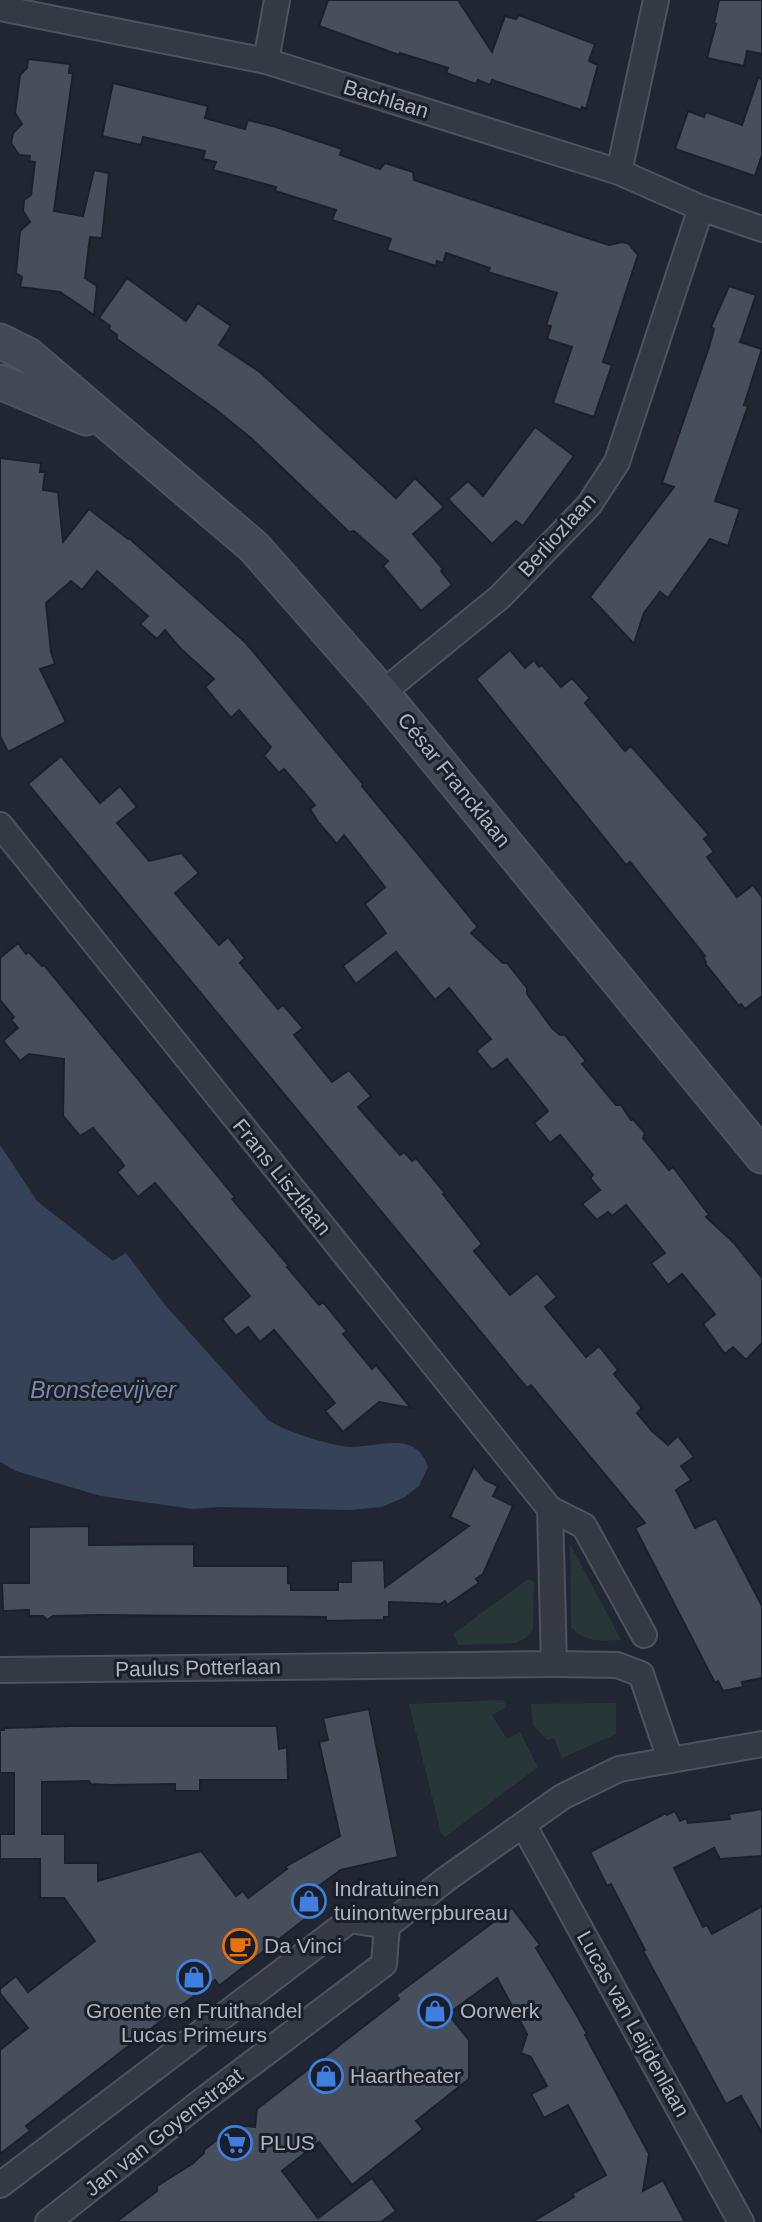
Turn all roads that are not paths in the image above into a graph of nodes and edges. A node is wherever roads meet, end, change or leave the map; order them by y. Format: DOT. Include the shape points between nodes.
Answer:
graph roads {
  1 [pos="277,0"];
  2 [pos="656,0"];
  3 [pos="0,8"];
  4 [pos="266,61"];
  5 [pos="620,173"];
  6 [pos="701,208"];
  7 [pos="762,229"];
  8 [pos="0,341"];
  9 [pos="0,382"];
  10 [pos="118,432"];
  11 [pos="382,693"];
  12 [pos="5,839"];
  13 [pos="762,1156"];
  14 [pos="550,1509"];
  15 [pos="644,1635"];
  16 [pos="554,1664"];
  17 [pos="0,1670"];
  18 [pos="762,1744"];
  19 [pos="670,1759"];
  20 [pos="524,1826"];
  21 [pos="394,1920"];
  22 [pos="0,2185"];
  23 [pos="48,2222"];
  24 [pos="741,2222"];
  1 -- 4 [label="street"];
  2 -- 5 [label="street"];
  3 -- 4 [label="street, Bachlaan"];
  4 -- 5 [label="street, Bachlaan"];
  5 -- 6 [label="street, Bachlaan"];
  6 -- 7 [label="street, Bachlaan"];
  6 -- 11 [label="street, Berliozlaan" via="617,462 589,505 500,597"];
  8 -- 10 [label="main road, César Francklaan" via="28,355"];
  9 -- 10 [label="main road, César Francklaan"];
  10 -- 11 [label="main road, César Francklaan" via="254,547"];
  11 -- 13 [label="main road, César Francklaan"];
  12 -- 14 [label="street, Frans Lisztlaan"];
  14 -- 15 [label="street" via="584,1527"];
  14 -- 16 [label="street"];
  16 -- 17 [label="street, Paulus Potterlaan"];
  16 -- 19 [label="street, Paulus Potterlaan" via="617,1665 640,1674"];
  18 -- 19 [label="street"];
  19 -- 20 [label="street" via="619,1769 562,1797"];
  20 -- 21 [label="street"];
  20 -- 24 [label="street, Lucas van Leijdenlaan"];
  21 -- 22 [label="street" via="350,1920"];
  21 -- 23 [label="street, Jan van Goyenstraat" via="384,1964"];
}
